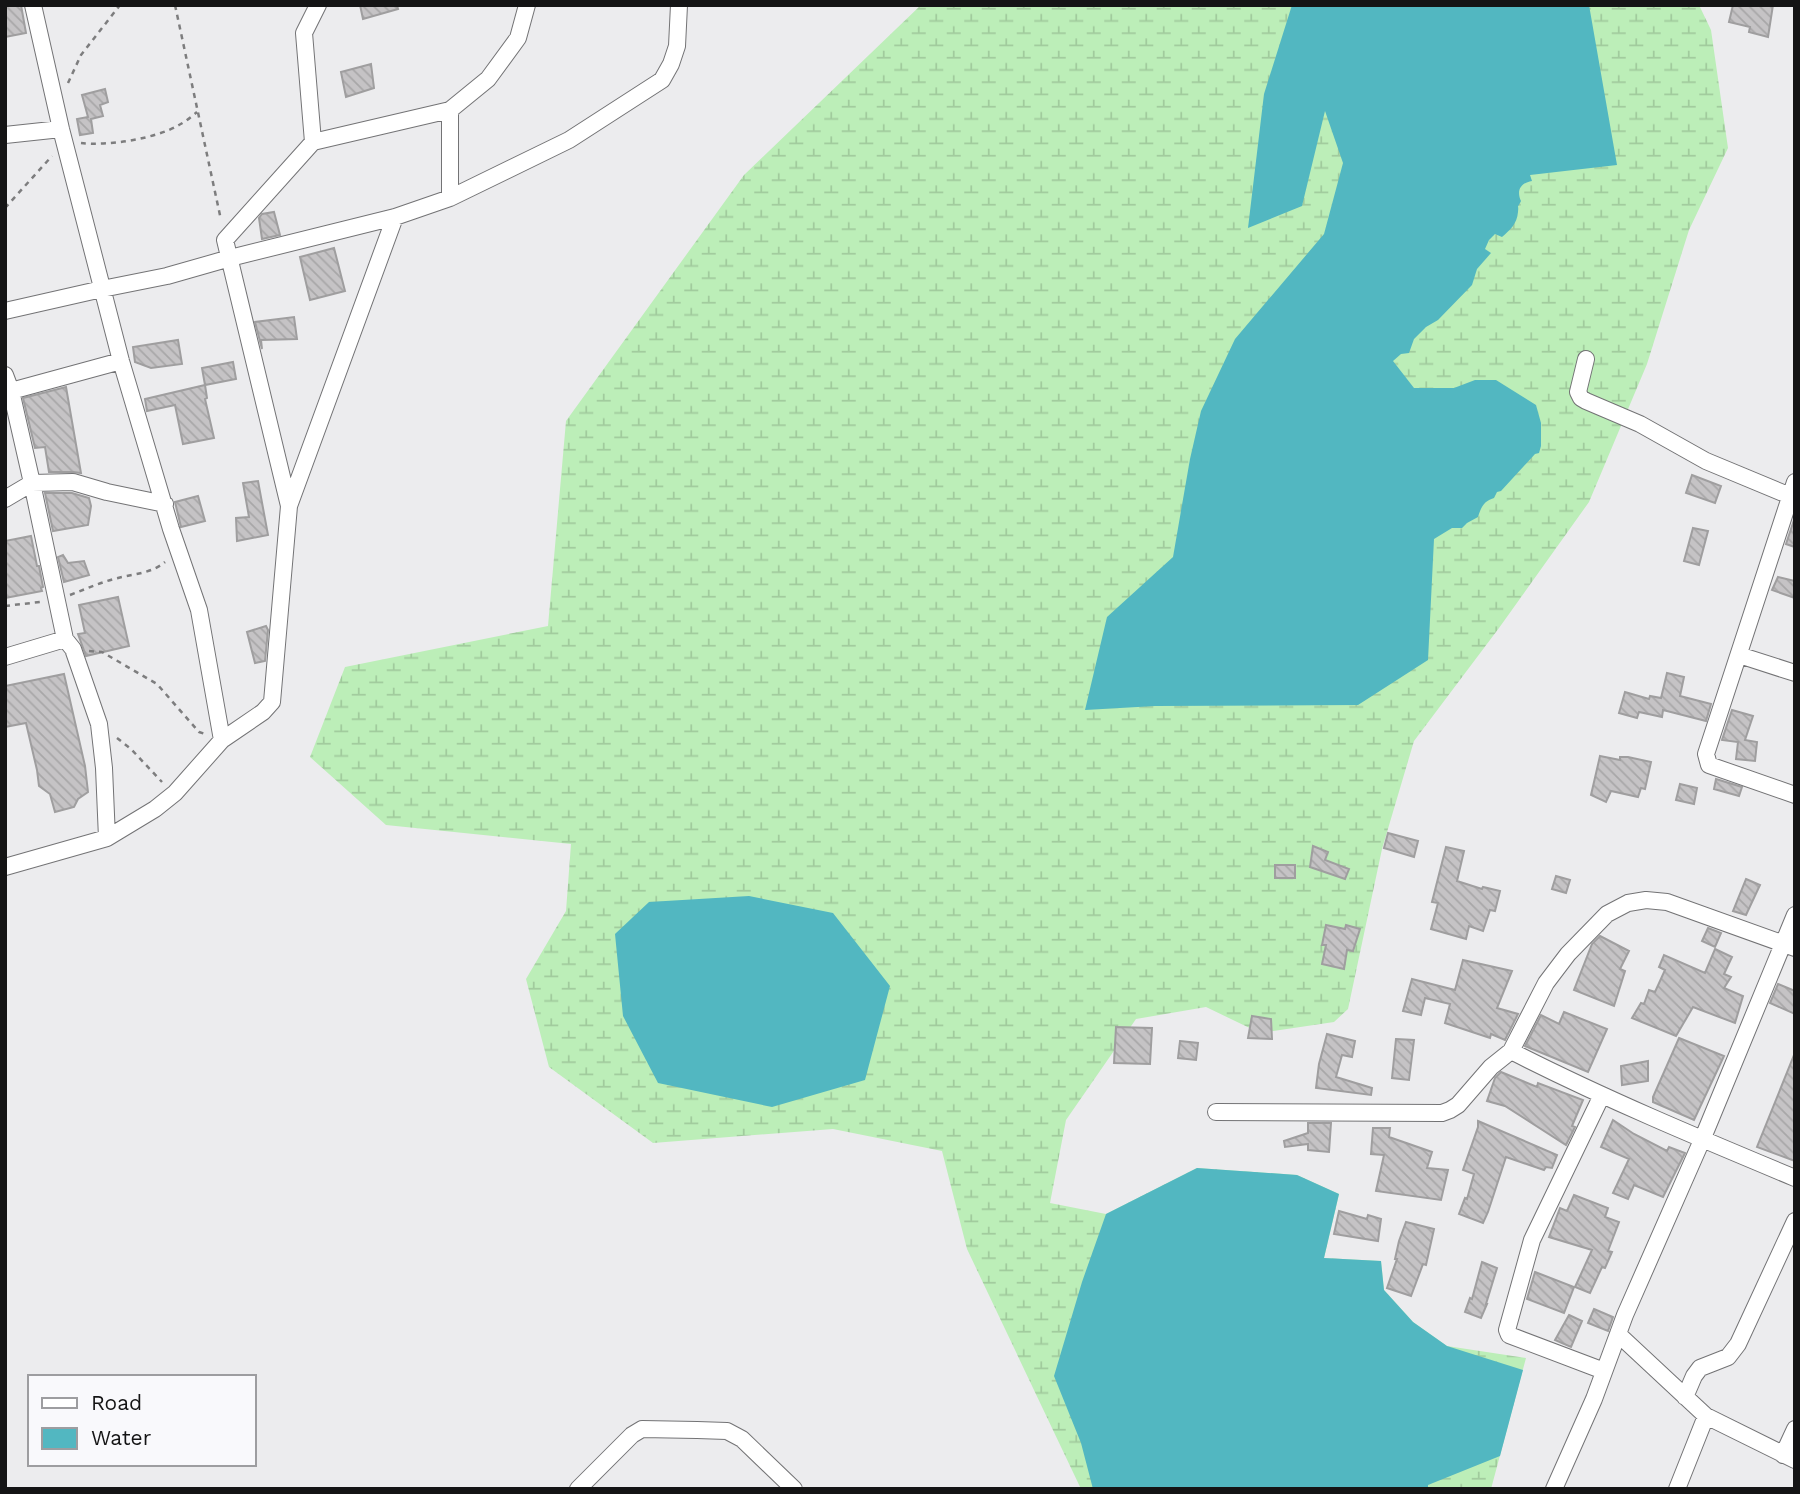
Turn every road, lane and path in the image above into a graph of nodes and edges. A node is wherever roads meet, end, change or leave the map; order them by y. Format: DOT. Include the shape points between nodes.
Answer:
graph roads {
  1 [pos="33,5"];
  2 [pos="120,5"];
  3 [pos="175,5"];
  4 [pos="318,5"];
  5 [pos="527,5"];
  6 [pos="679,5"];
  7 [pos="64,90"];
  8 [pos="450,110"];
  9 [pos="197,112"];
  10 [pos="5,135"];
  11 [pos="63,136"];
  12 [pos="313,142"];
  13 [pos="450,198"];
  14 [pos="5,208"];
  15 [pos="395,217"];
  16 [pos="225,240"];
  17 [pos="230,258"];
  18 [pos="102,289"];
  19 [pos="5,311"];
  20 [pos="1586,359"];
  21 [pos="121,361"];
  22 [pos="8,383"];
  23 [pos="32,483"];
  24 [pos="1793,492"];
  25 [pos="5,499"];
  26 [pos="165,505"];
  27 [pos="289,506"];
  28 [pos="178,551"];
  29 [pos="57,601"];
  30 [pos="5,606"];
  31 [pos="69,644"];
  32 [pos="1739,655"];
  33 [pos="5,657"];
  34 [pos="1795,673"];
  35 [pos="99,724"];
  36 [pos="222,740"];
  37 [pos="175,793"];
  38 [pos="1795,795"];
  39 [pos="107,838"];
  40 [pos="5,867"];
  41 [pos="1795,915"];
  42 [pos="1789,946"];
  43 [pos="1511,1051"];
  44 [pos="1602,1095"];
  45 [pos="1216,1112"];
  46 [pos="1702,1140"];
  47 [pos="1795,1178"];
  48 [pos="1795,1221"];
  49 [pos="1618,1334"];
  50 [pos="1604,1371"];
  51 [pos="1685,1397"];
  52 [pos="1706,1416"];
  53 [pos="1795,1429"];
  54 [pos="1789,1457"];
  55 [pos="578,1489"];
  56 [pos="794,1489"];
  57 [pos="1554,1489"];
  58 [pos="1677,1489"];
  1 -- 11 [label="street"];
  2 -- 7 [label="path" via="81,55"];
  3 -- 9 [label="path"];
  4 -- 12 [label="street" via="304,33"];
  5 -- 8 [label="street" via="518,38 488,79"];
  6 -- 13 [label="street" via="677,46 662,80 569,140"];
  8 -- 12 [label="street"];
  8 -- 13 [label="street"];
  9 -- 11 [label="path" via="177,126 134,141 90,144"];
  9 -- 16 [label="path"];
  10 -- 11 [label="street"];
  11 -- 14 [label="path"];
  11 -- 18 [label="street"];
  12 -- 16 [label="street"];
  13 -- 15 [label="street"];
  15 -- 17 [label="street"];
  15 -- 27 [label="street"];
  16 -- 17 [label="street"];
  17 -- 18 [label="street"];
  17 -- 27 [label="street"];
  18 -- 19 [label="street"];
  18 -- 21 [label="street"];
  20 -- 24 [label="street" via="1578,392 1581,398 1706,461"];
  21 -- 22 [label="street"];
  21 -- 26 [label="street"];
  22 -- 23 [label="street"];
  23 -- 25 [label="street"];
  23 -- 26 [label="street" via="73,482"];
  23 -- 29 [label="street"];
  24 -- 32 [label="street"];
  26 -- 28 [label="street"];
  27 -- 36 [label="street" via="272,702"];
  28 -- 29 [label="path" via="143,573"];
  28 -- 36 [label="street" via="199,610"];
  29 -- 30 [label="path"];
  29 -- 31 [label="street"];
  31 -- 33 [label="street"];
  31 -- 35 [label="street"];
  31 -- 36 [label="path" via="102,652 157,684 199,732"];
  32 -- 34 [label="street"];
  32 -- 38 [label="street" via="1706,760 1709,765"];
  35 -- 37 [label="path"];
  35 -- 39 [label="street"];
  36 -- 37 [label="street"];
  37 -- 39 [label="street"];
  39 -- 40 [label="street"];
  41 -- 42 [label="street"];
  42 -- 43 [label="street" via="1667,902 1628,904 1607,914 1568,954 1546,984"];
  42 -- 46 [label="street"];
  43 -- 44 [label="street"];
  43 -- 45 [label="street" via="1458,1105 1442,1113"];
  44 -- 46 [label="street"];
  44 -- 50 [label="street" via="1532,1240 1507,1330 1509,1335"];
  46 -- 47 [label="street"];
  46 -- 49 [label="street"];
  48 -- 51 [label="street" via="1738,1344 1728,1357 1700,1368"];
  49 -- 50 [label="street"];
  49 -- 51 [label="street"];
  50 -- 57 [label="street"];
  51 -- 52 [label="street"];
  52 -- 54 [label="street"];
  52 -- 58 [label="street"];
  53 -- 54 [label="street"];
  55 -- 56 [label="street" via="642,1429 733,1433"];
}
